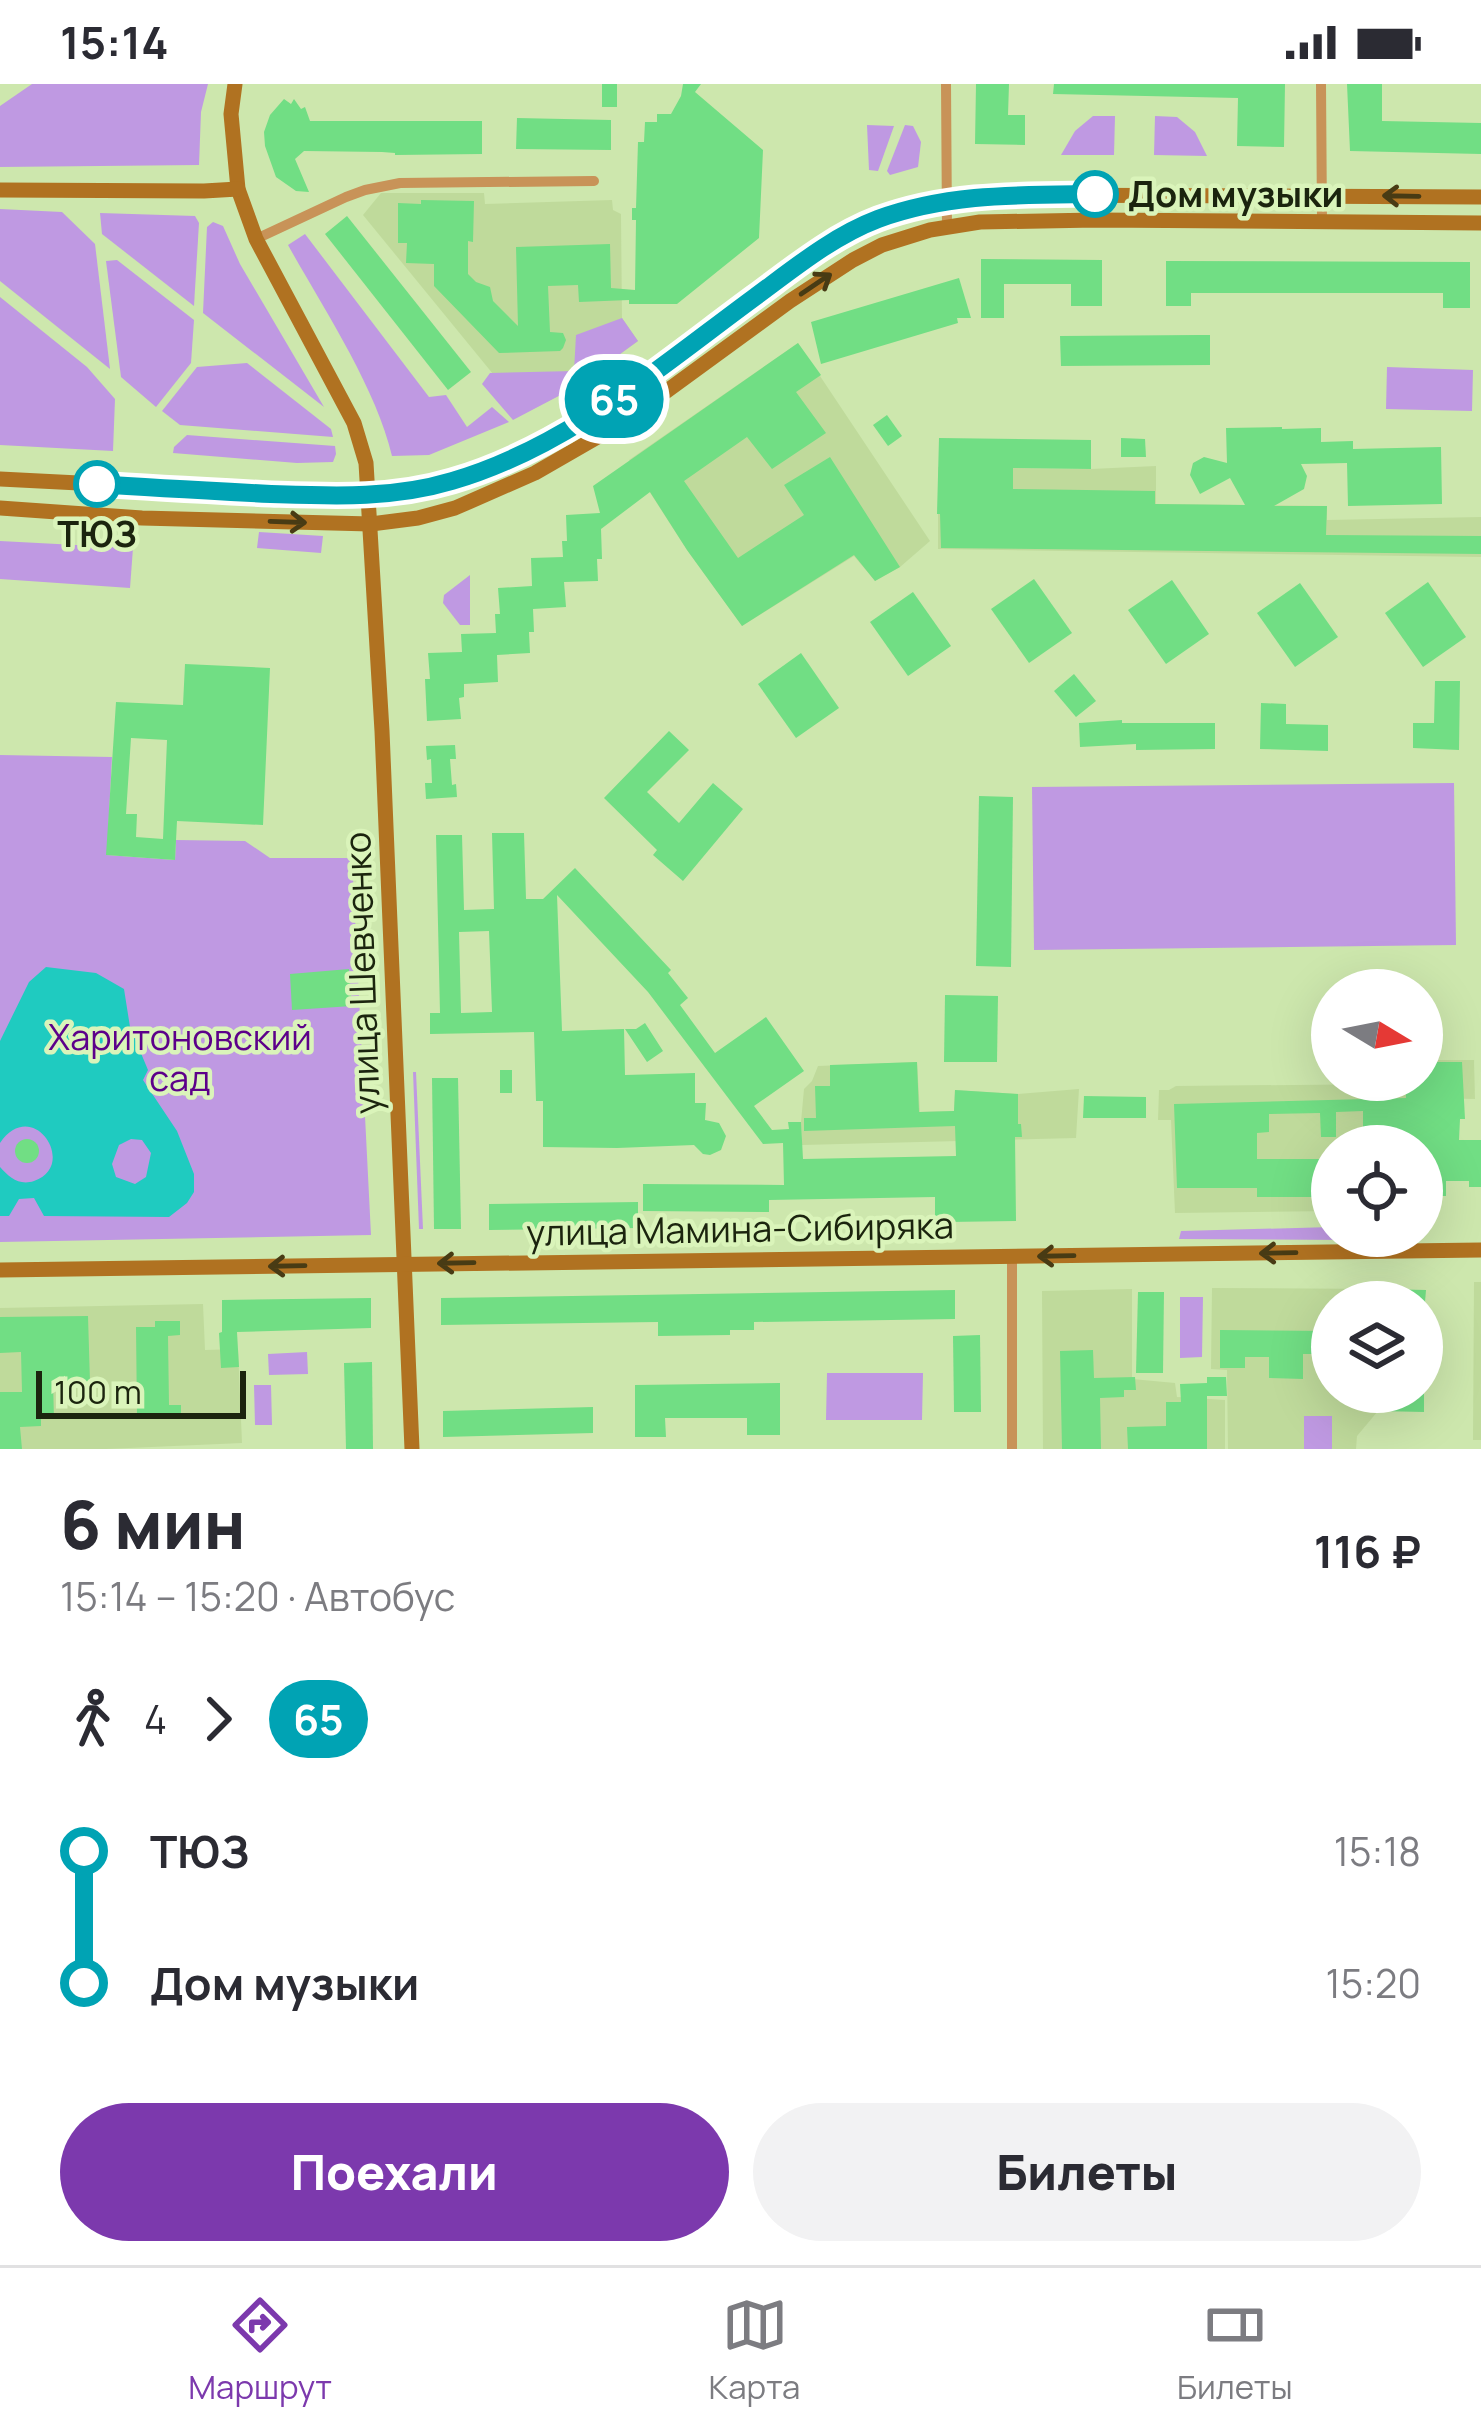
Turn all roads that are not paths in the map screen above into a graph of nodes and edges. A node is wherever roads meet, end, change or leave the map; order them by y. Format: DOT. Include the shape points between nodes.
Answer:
graph roads {
  1 [pos="235,84"];
  2 [pos="946,84"];
  3 [pos="1321,84"];
  4 [pos="594,181"];
  5 [pos="238,189"];
  6 [pos="0,190"];
  7 [pos="1321,195"];
  8 [pos="1481,197"];
  9 [pos="945,200"];
  10 [pos="1322,221"];
  11 [pos="1481,223"];
  12 [pos="946,227"];
  13 [pos="256,239"];
  14 [pos="0,479"];
  15 [pos="370,496"];
  16 [pos="0,508"];
  17 [pos="371,524"];
  18 [pos="1481,1250"];
  19 [pos="1012,1256"];
  20 [pos="404,1264"];
  21 [pos="0,1270"];
  22 [pos="412,1449"];
  23 [pos="1012,1449"];
  1 -- 5 [label="main road, улица Шевченко"];
  2 -- 9 [label="street"];
  3 -- 7 [label="street"];
  4 -- 13 [label="street" via="400,183 346,197"];
  5 -- 6 [label="main road"];
  5 -- 13 [label="main road, улица Шевченко"];
  8 -- 7 [label="main road, one-way"];
  7 -- 9 [label="main road"];
  7 -- 10 [label="street"];
  9 -- 12 [label="street"];
  9 -- 15 [label="main road" via="842,237 540,444 451,482"];
  10 -- 11 [label="main road"];
  10 -- 12 [label="main road"];
  17 -- 12 [label="main road, one-way" via="455,508 535,473 627,420 853,260"];
  13 -- 15 [label="main road, улица Шевченко" via="354,423"];
  14 -- 15 [label="main road"];
  15 -- 17 [label="main road, улица Шевченко"];
  16 -- 17 [label="main road, one-way"];
  17 -- 20 [label="main road, улица Шевченко"];
  18 -- 19 [label="main road, улица Мамина-Сибиряка, one-way"];
  19 -- 20 [label="main road, улица Мамина-Сибиряка, one-way"];
  19 -- 23 [label="street"];
  20 -- 21 [label="main road, улица Мамина-Сибиряка, one-way"];
  20 -- 22 [label="main road, улица Шевченко"];
}
